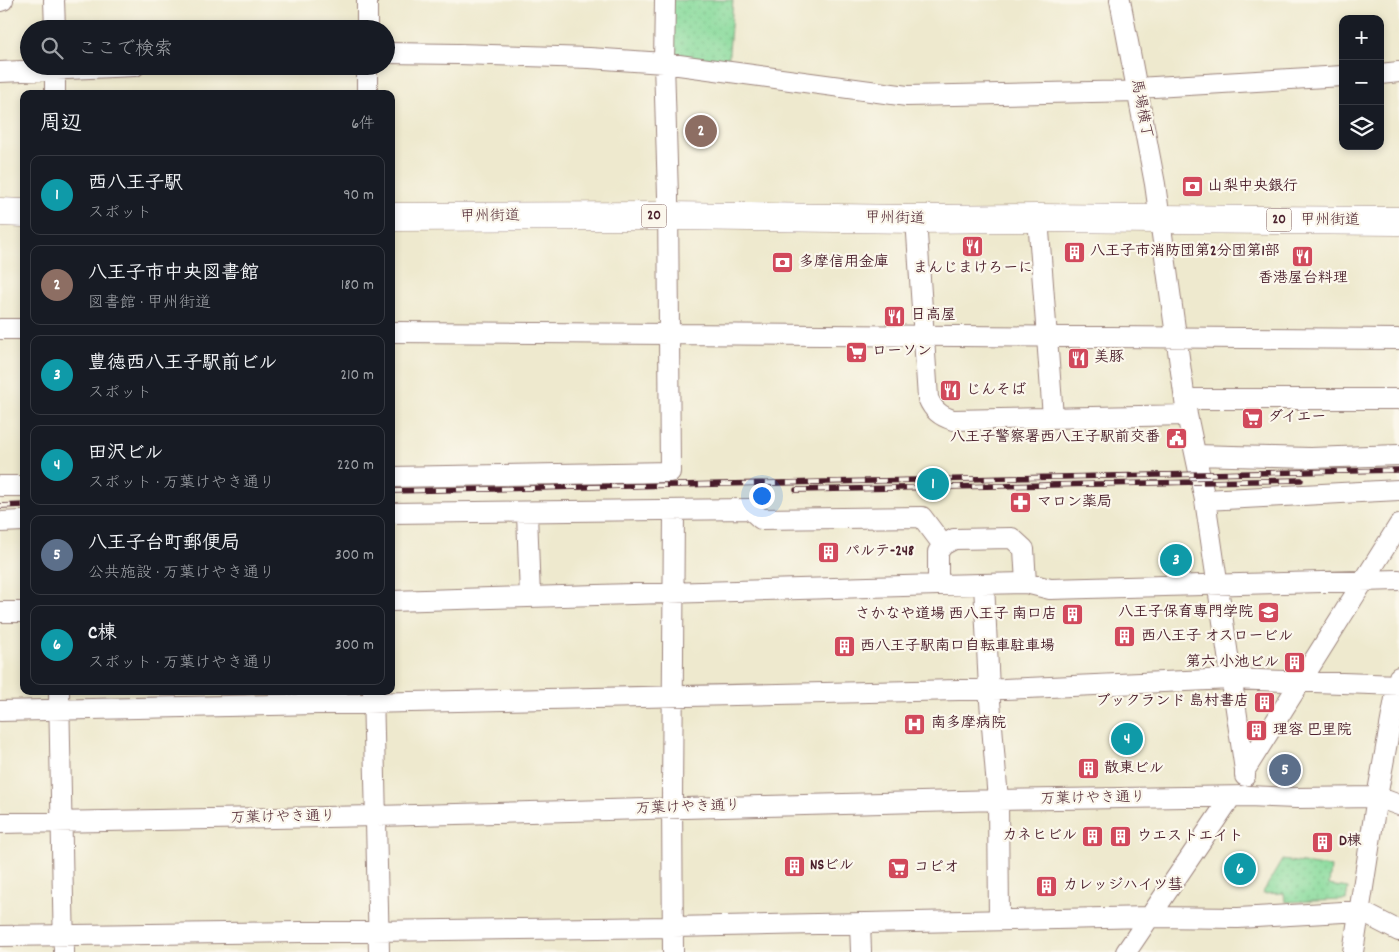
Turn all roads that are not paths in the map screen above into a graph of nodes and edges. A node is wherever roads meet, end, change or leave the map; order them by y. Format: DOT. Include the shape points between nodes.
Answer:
graph roads {
  1 [pos="54,0"];
  2 [pos="367,0"];
  3 [pos="665,0"];
  4 [pos="1120,0"];
  5 [pos="54,20"];
  6 [pos="367,20"];
  7 [pos="395,54"];
  8 [pos="664,64"];
  9 [pos="20,71"];
  10 [pos="0,72"];
  11 [pos="1399,72"];
  12 [pos="1384,74"];
  13 [pos="55,75"];
  14 [pos="367,75"];
  15 [pos="1339,76"];
  16 [pos="1137,89"];
  17 [pos="55,90"];
  18 [pos="367,90"];
  19 [pos="0,212"];
  20 [pos="20,213"];
  21 [pos="668,216"];
  22 [pos="395,217"];
  23 [pos="1038,218"];
  24 [pos="916,219"];
  25 [pos="1159,219"];
  26 [pos="1399,221"];
  27 [pos="0,329"];
  28 [pos="20,329"];
  29 [pos="395,332"];
  30 [pos="669,334"];
  31 [pos="924,336"];
  32 [pos="1048,337"];
  33 [pos="1176,338"];
  34 [pos="1399,339"];
  35 [pos="1399,400"];
  36 [pos="1186,407"];
  37 [pos="1054,418"];
  38 [pos="1196,454"];
  39 [pos="1399,455"];
  40 [pos="395,477"];
  41 [pos="0,486"];
  42 [pos="20,486"];
  43 [pos="1399,490"];
  44 [pos="1205,500"];
  45 [pos="674,510"];
  46 [pos="395,513"];
  47 [pos="527,513"];
  48 [pos="0,522"];
  49 [pos="20,522"];
  50 [pos="1399,525"];
  51 [pos="944,544"];
  52 [pos="1399,580"];
  53 [pos="1362,581"];
  54 [pos="1026,583"];
  55 [pos="984,584"];
  56 [pos="938,585"];
  57 [pos="1217,585"];
  58 [pos="673,592"];
  59 [pos="530,597"];
  60 [pos="395,601"];
  61 [pos="0,612"];
  62 [pos="20,612"];
  63 [pos="1231,679"];
  64 [pos="1301,682"];
  65 [pos="1398,682"];
  66 [pos="989,689"];
  67 [pos="673,696"];
  68 [pos="373,697"];
  69 [pos="59,701"];
  70 [pos="0,711"];
  71 [pos="1245,770"];
  72 [pos="1239,796"];
  73 [pos="1376,797"];
  74 [pos="998,800"];
  75 [pos="1399,805"];
  76 [pos="672,810"];
  77 [pos="376,816"];
  78 [pos="62,821"];
  79 [pos="0,823"];
  80 [pos="1360,911"];
  81 [pos="1150,917"];
  82 [pos="999,920"];
  83 [pos="860,923"];
  84 [pos="673,927"];
  85 [pos="378,931"];
  86 [pos="1399,931"];
  87 [pos="0,936"];
  88 [pos="64,944"];
  89 [pos="379,952"];
  90 [pos="673,952"];
  91 [pos="860,952"];
  92 [pos="1126,952"];
  93 [pos="1353,952"];
  1 -- 5 [label="street"];
  2 -- 6 [label="street"];
  3 -- 8 [label="street"];
  4 -- 16 [label="street, 馬場横丁"];
  7 -- 8 [label="street" via="589,58"];
  8 -- 16 [label="street" via="908,96"];
  8 -- 21 [label="street"];
  9 -- 10 [label="street"];
  11 -- 12 [label="street"];
  13 -- 17 [label="street"];
  14 -- 18 [label="street"];
  15 -- 16 [label="street"];
  16 -- 25 [label="street, 馬場横丁"];
  19 -- 20 [label="highway"];
  21 -- 22 [label="highway, 甲州街道 / 20"];
  21 -- 24 [label="highway, 甲州街道 / 20"];
  21 -- 30 [label="street"];
  23 -- 24 [label="highway, 甲州街道 / 20"];
  23 -- 25 [label="highway, 甲州街道 / 20"];
  23 -- 32 [label="street"];
  24 -- 31 [label="street"];
  25 -- 26 [label="highway, 甲州街道 / 20"];
  25 -- 33 [label="street, 馬場横丁"];
  27 -- 28 [label="street"];
  29 -- 30 [label="street"];
  30 -- 31 [label="street"];
  30 -- 40 [label="street" via="670,472"];
  31 -- 32 [label="street"];
  31 -- 37 [label="street" via="928,398 931,406 944,418"];
  32 -- 33 [label="street"];
  32 -- 37 [label="street"];
  33 -- 34 [label="street"];
  33 -- 36 [label="street, 馬場横丁"];
  35 -- 36 [label="street"];
  36 -- 37 [label="street"];
  36 -- 38 [label="street, 馬場横丁"];
  38 -- 39 [label="street" via="1310,458"];
  38 -- 44 [label="street, 馬場横丁"];
  41 -- 42 [label="street"];
  43 -- 44 [label="street"];
  44 -- 57 [label="street, 馬場横丁"];
  45 -- 47 [label="street"];
  45 -- 51 [label="street" via="750,510 762,519 922,517"];
  45 -- 58 [label="street"];
  46 -- 47 [label="street"];
  47 -- 59 [label="street"];
  48 -- 49 [label="street"];
  50 -- 53 [label="street"];
  51 -- 54 [label="street" via="954,539 1012,538 1024,549"];
  51 -- 56 [label="street" via="938,552"];
  52 -- 53 [label="street"];
  53 -- 57 [label="street"];
  53 -- 64 [label="street"];
  54 -- 55 [label="street"];
  54 -- 57 [label="street" via="1050,589"];
  55 -- 56 [label="street"];
  55 -- 66 [label="street"];
  56 -- 58 [label="street"];
  57 -- 63 [label="street, 馬場横丁"];
  58 -- 59 [label="street"];
  58 -- 67 [label="street"];
  59 -- 60 [label="street"];
  61 -- 62 [label="street"];
  63 -- 64 [label="street"];
  63 -- 66 [label="street"];
  63 -- 71 [label="street, 馬場横丁"];
  64 -- 65 [label="street"];
  64 -- 71 [label="street"];
  65 -- 73 [label="street"];
  66 -- 67 [label="street"];
  66 -- 74 [label="street"];
  67 -- 68 [label="street"];
  67 -- 76 [label="street"];
  68 -- 69 [label="street"];
  68 -- 77 [label="street"];
  69 -- 70 [label="street"];
  69 -- 78 [label="street"];
  71 -- 72 [label="street, 馬場横丁"];
  72 -- 73 [label="street, 万葉けやき通り"];
  72 -- 74 [label="street, 万葉けやき通り"];
  72 -- 81 [label="street"];
  73 -- 75 [label="street, 万葉けやき通り"];
  73 -- 80 [label="street"];
  74 -- 76 [label="street, 万葉けやき通り"];
  74 -- 82 [label="street"];
  76 -- 77 [label="street, 万葉けやき通り"];
  76 -- 84 [label="street"];
  77 -- 78 [label="street, 万葉けやき通り"];
  77 -- 85 [label="street"];
  78 -- 79 [label="street, 万葉けやき通り"];
  78 -- 88 [label="street"];
  80 -- 81 [label="street" via="1238,918"];
  80 -- 86 [label="street"];
  80 -- 93 [label="street"];
  81 -- 82 [label="street"];
  81 -- 92 [label="street"];
  82 -- 83 [label="street"];
  83 -- 84 [label="street"];
  83 -- 91 [label="street"];
  84 -- 85 [label="street"];
  84 -- 90 [label="street"];
  85 -- 88 [label="street"];
  85 -- 89 [label="street"];
  87 -- 88 [label="street"];
}
